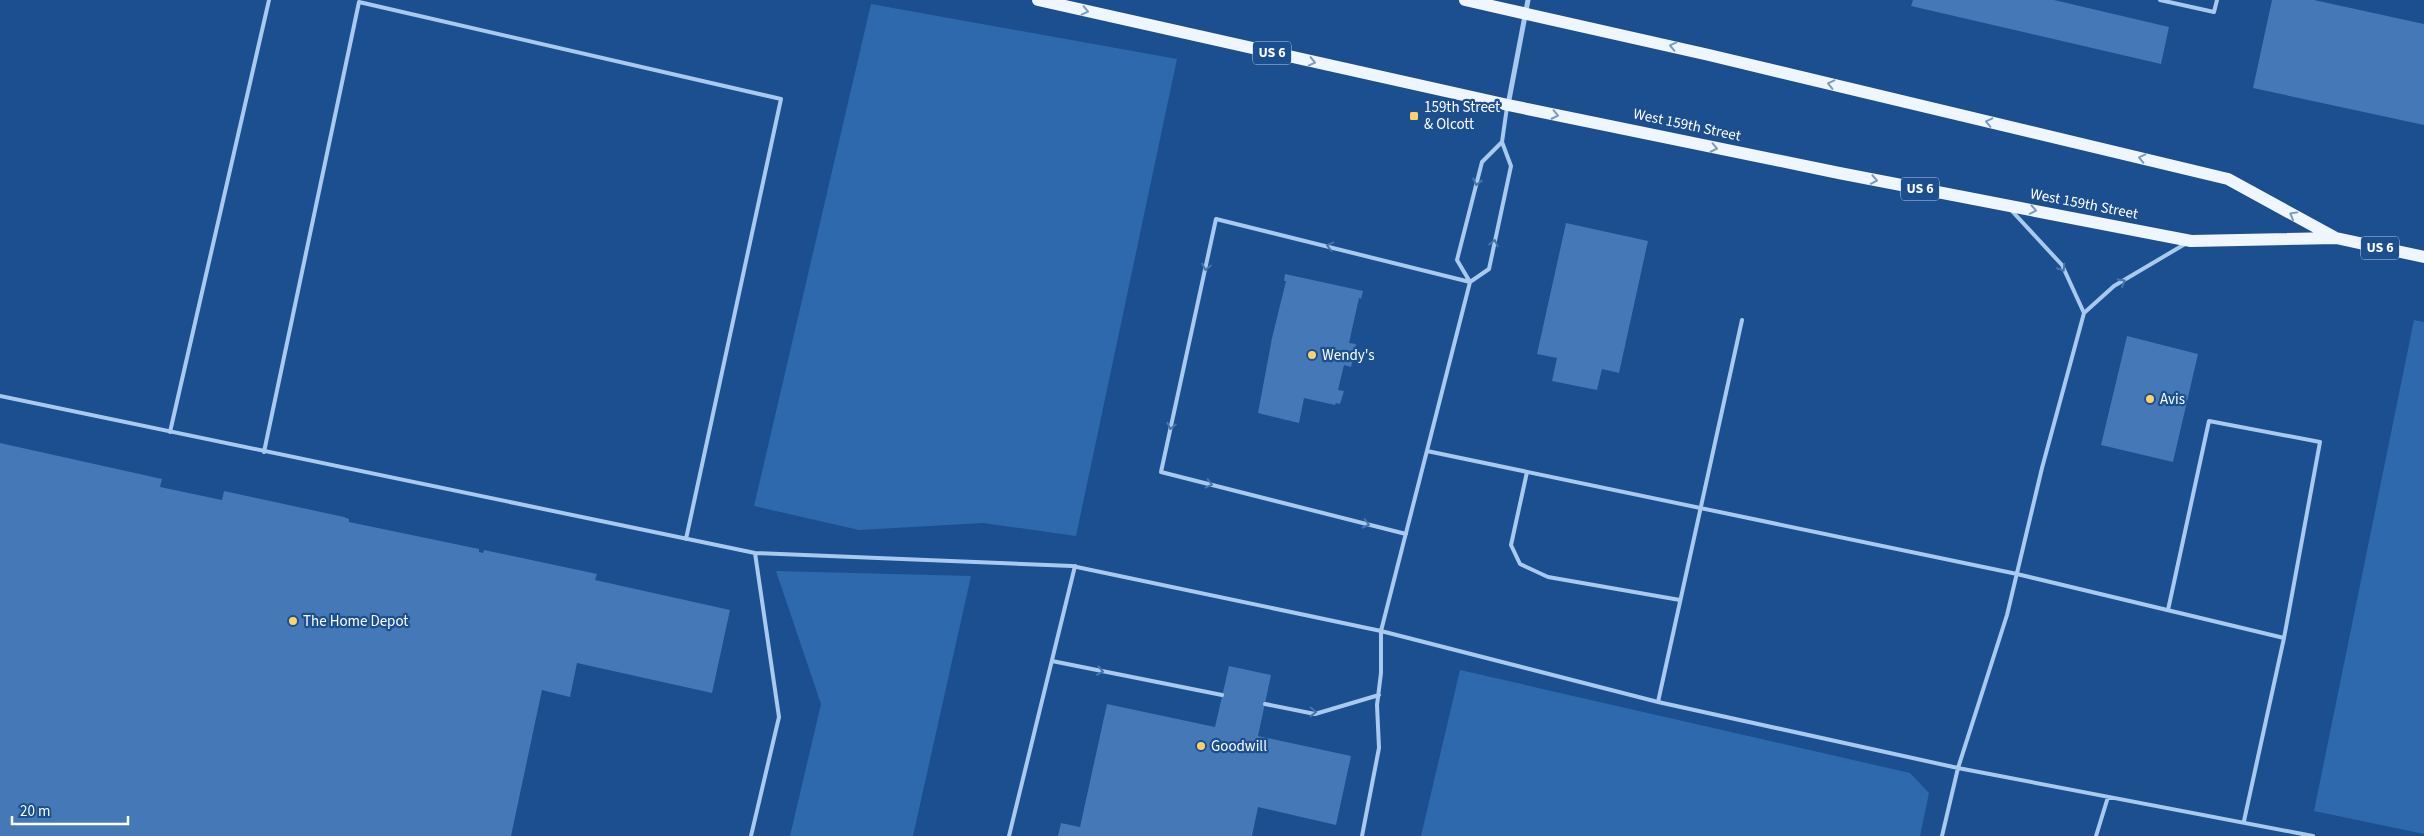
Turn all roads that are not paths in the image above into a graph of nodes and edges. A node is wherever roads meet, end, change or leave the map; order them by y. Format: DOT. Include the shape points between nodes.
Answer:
graph roads {
  1 [pos="269,0"];
  2 [pos="1038,0"];
  3 [pos="1465,0"];
  4 [pos="1528,0"];
  5 [pos="2160,0"];
  6 [pos="2217,0"];
  7 [pos="1525,13"];
  8 [pos="1508,105"];
  9 [pos="1502,142"];
  10 [pos="2007,205"];
  11 [pos="2336,238"];
  12 [pos="2191,241"];
  13 [pos="2424,258"];
  14 [pos="1470,282"];
  15 [pos="2084,312"];
  16 [pos="1742,320"];
  17 [pos="0,396"];
  18 [pos="170,432"];
  19 [pos="1427,451"];
  20 [pos="264,452"];
  21 [pos="1528,472"];
  22 [pos="1700,508"];
  23 [pos="1406,534"];
  24 [pos="686,539"];
  25 [pos="755,553"];
  26 [pos="1075,566"];
  27 [pos="2017,574"];
  28 [pos="1680,600"];
  29 [pos="2168,610"];
  30 [pos="1381,631"];
  31 [pos="2284,638"];
  32 [pos="1052,661"];
  33 [pos="1379,694"];
  34 [pos="1222,695"];
  35 [pos="1658,702"];
  36 [pos="1265,704"];
  37 [pos="1958,768"];
  38 [pos="2108,797"];
  39 [pos="2244,821"];
  40 [pos="751,836"];
  41 [pos="1009,836"];
  42 [pos="1362,836"];
  43 [pos="1942,836"];
  44 [pos="2096,836"];
  45 [pos="2313,836"];
  1 -- 18 [label="lane"];
  2 -- 8 [label="main road, West 159th Street / US 6, one-way"];
  3 -- 7 [label="main road, West 159th Street / US 6"];
  4 -- 7 [label="street"];
  5 -- 6 [label="lane" via="2214,12"];
  7 -- 8 [label="street"];
  11 -- 7 [label="main road, West 159th Street / US 6, one-way" via="2228,179"];
  8 -- 9 [label="lane"];
  8 -- 10 [label="main road, West 159th Street / US 6, one-way"];
  14 -- 9 [label="lane, one-way" via="1489,269 1511,166"];
  9 -- 14 [label="lane, one-way" via="1482,162 1457,260"];
  10 -- 12 [label="main road, West 159th Street / US 6, one-way"];
  10 -- 15 [label="lane, one-way" via="2062,265"];
  11 -- 12 [label="main road, West 159th Street / US 6"];
  11 -- 13 [label="main road, West 159th Street / US 6"];
  15 -- 12 [label="lane, one-way" via="2114,286"];
  14 -- 19 [label="lane"];
  14 -- 23 [label="lane, one-way" via="1216,219 1161,472"];
  15 -- 27 [label="lane"];
  16 -- 22 [label="lane"];
  17 -- 18 [label="lane"];
  18 -- 20 [label="lane"];
  19 -- 21 [label="lane"];
  19 -- 23 [label="lane"];
  20 -- 24 [label="lane"];
  20 -- 24 [label="lane" via="359,2 780,99"];
  21 -- 22 [label="lane"];
  21 -- 28 [label="lane" via="1511,545 1520,564 1548,577"];
  22 -- 27 [label="lane"];
  22 -- 28 [label="lane"];
  23 -- 30 [label="lane"];
  24 -- 25 [label="lane"];
  25 -- 26 [label="lane"];
  25 -- 40 [label="lane" via="779,717"];
  26 -- 30 [label="lane"];
  26 -- 32 [label="lane"];
  27 -- 29 [label="lane"];
  27 -- 37 [label="lane"];
  28 -- 35 [label="lane"];
  29 -- 31 [label="lane"];
  29 -- 31 [label="lane" via="2209,420 2320,442"];
  30 -- 33 [label="lane"];
  30 -- 35 [label="lane"];
  31 -- 39 [label="lane"];
  32 -- 34 [label="lane, one-way"];
  32 -- 41 [label="lane"];
  36 -- 33 [label="lane, one-way" via="1315,714"];
  33 -- 42 [label="lane" via="1379,748"];
  35 -- 37 [label="lane"];
  37 -- 38 [label="lane"];
  37 -- 43 [label="lane"];
  38 -- 39 [label="lane"];
  38 -- 44 [label="lane"];
  39 -- 45 [label="lane"];
}
